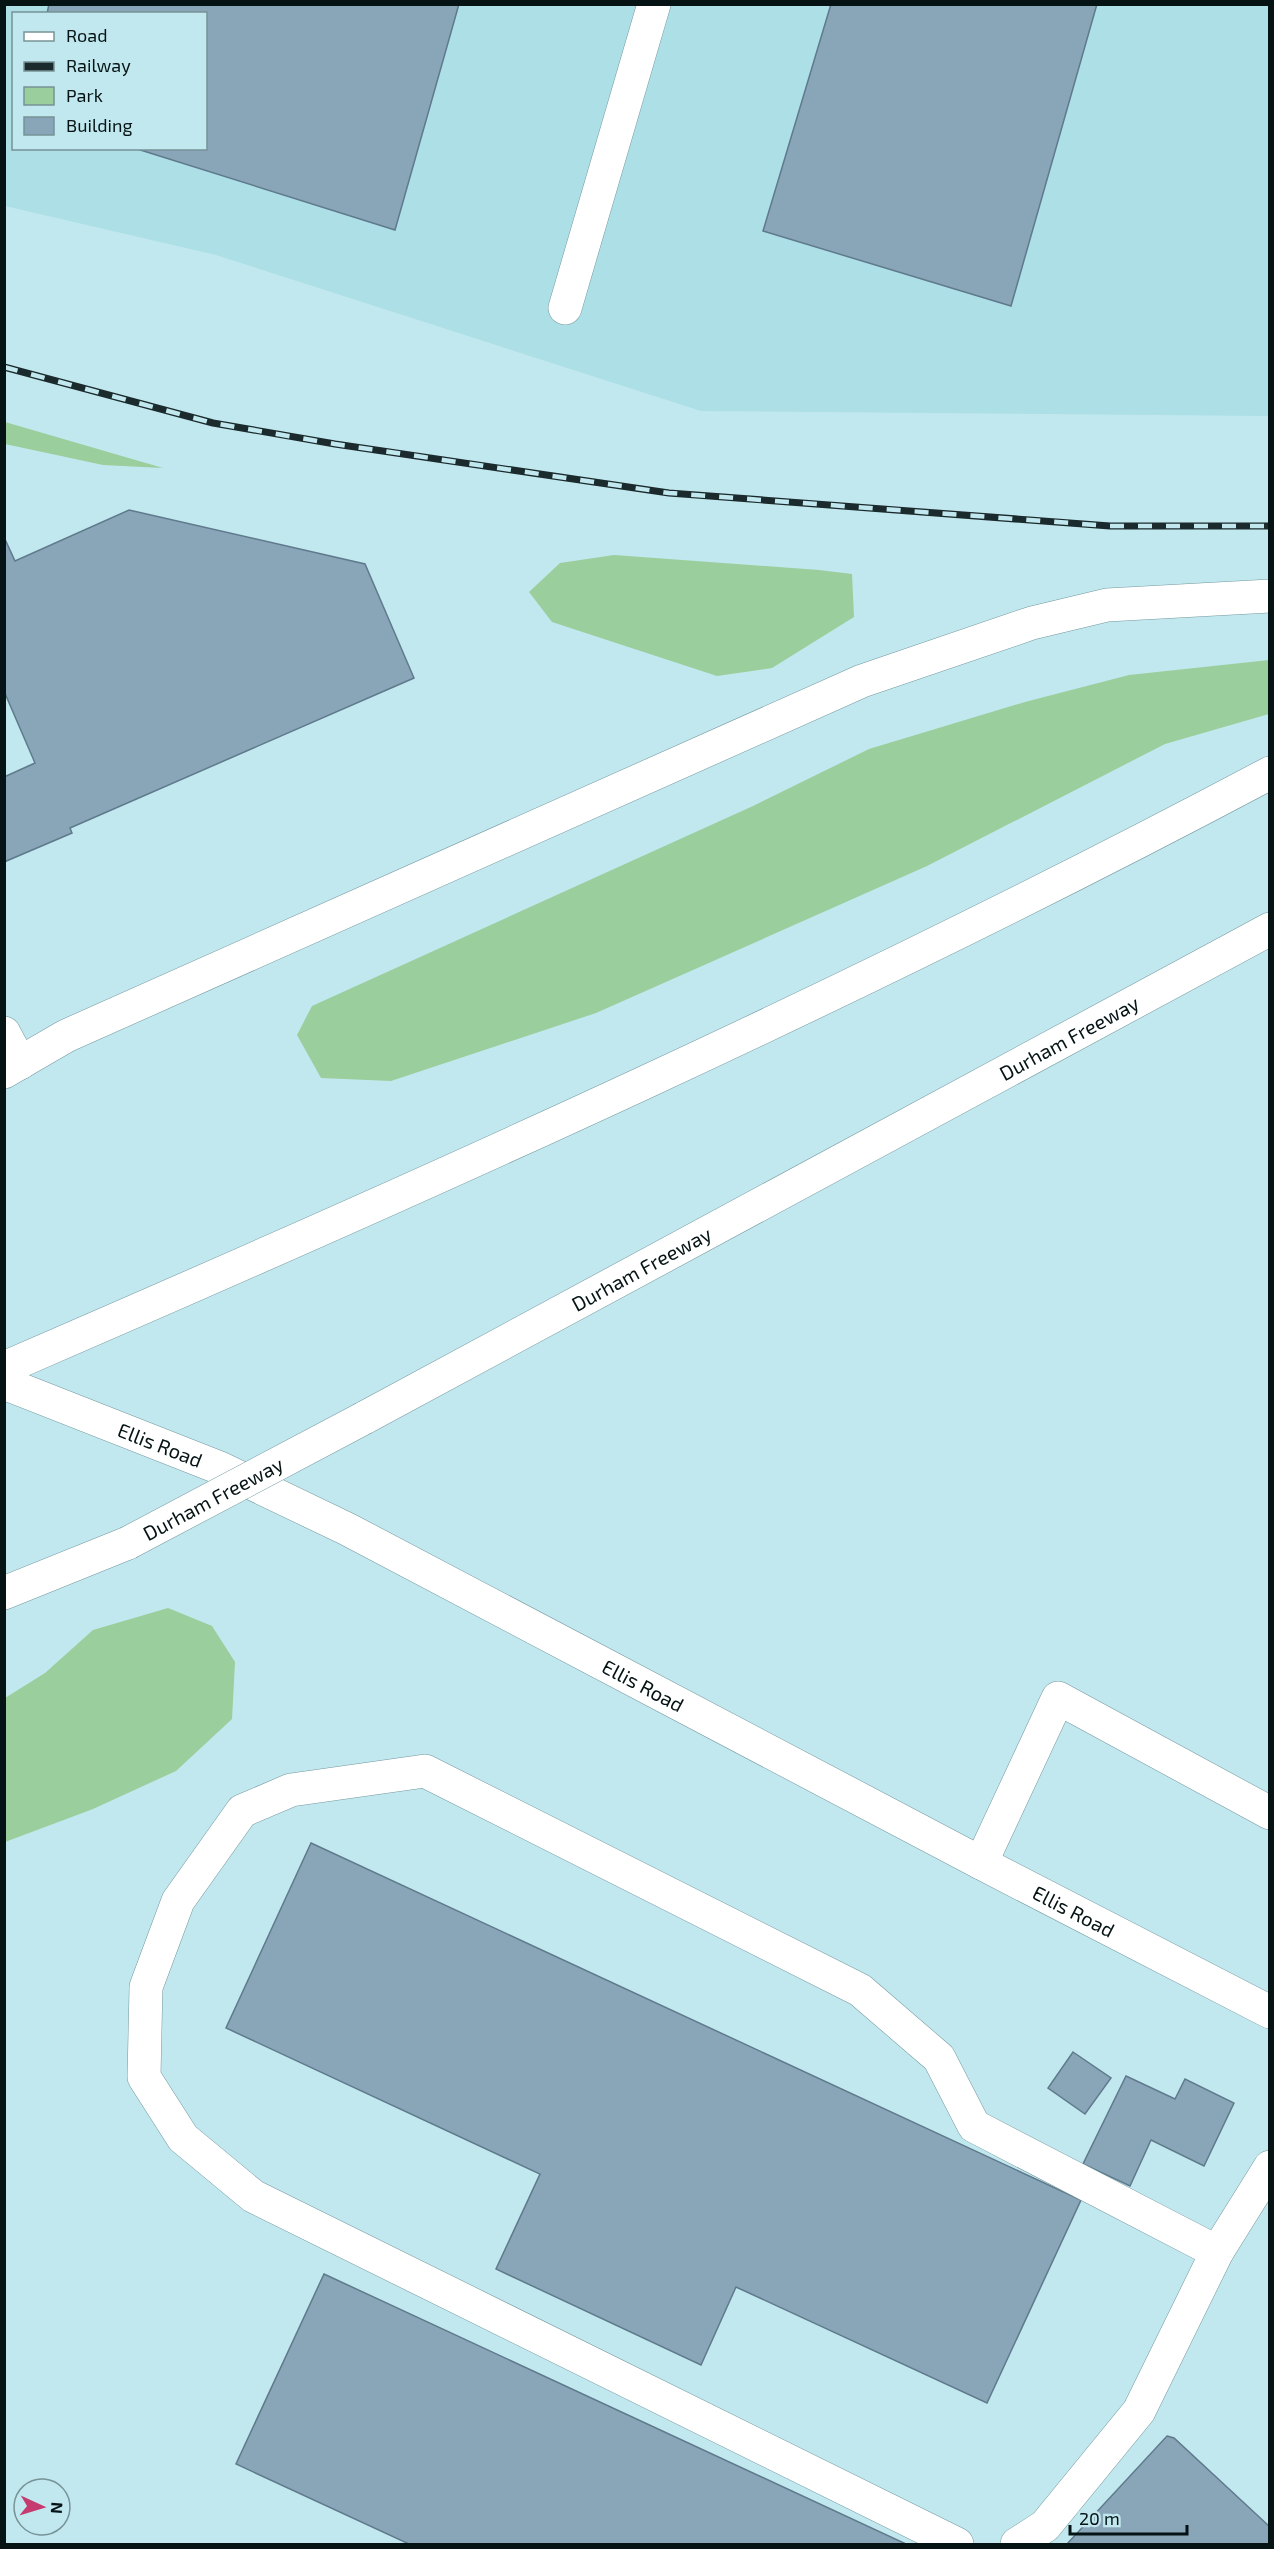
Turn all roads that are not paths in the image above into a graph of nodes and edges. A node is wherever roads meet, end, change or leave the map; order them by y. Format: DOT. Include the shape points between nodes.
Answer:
graph roads {
  1 [pos="654,4"];
  2 [pos="565,308"];
  3 [pos="1269,596"];
  4 [pos="1269,772"];
  5 [pos="1269,929"];
  6 [pos="4,1033"];
  7 [pos="12,1067"];
  8 [pos="4,1368"];
  9 [pos="4,1383"];
  10 [pos="4,1593"];
  11 [pos="1269,1813"];
  12 [pos="981,1863"];
  13 [pos="1269,2012"];
  14 [pos="1269,2166"];
  15 [pos="1217,2252"];
  16 [pos="957,2544"];
  17 [pos="1017,2544"];
  1 -- 2 [label="main road"];
  3 -- 7 [label="main road" via="1107,605 1032,622 862,681 77,1032"];
  4 -- 8 [label="main road" via="994,914 751,1032 511,1145"];
  5 -- 10 [label="main road, Durham Freeway, bridge" via="128,1543"];
  6 -- 7 [label="main road"];
  9 -- 12 [label="main road, Ellis Road" via="220,1468 347,1529"];
  11 -- 12 [label="main road" via="1058,1698"];
  12 -- 13 [label="main road, Ellis Road"];
  14 -- 15 [label="main road"];
  15 -- 16 [label="main road" via="974,2126 939,2058 860,1990 425,1771 291,1790 242,1811 178,1902 146,1987 144,2077 183,2138 253,2196"];
  15 -- 17 [label="main road" via="1139,2410 1046,2526"];
}
